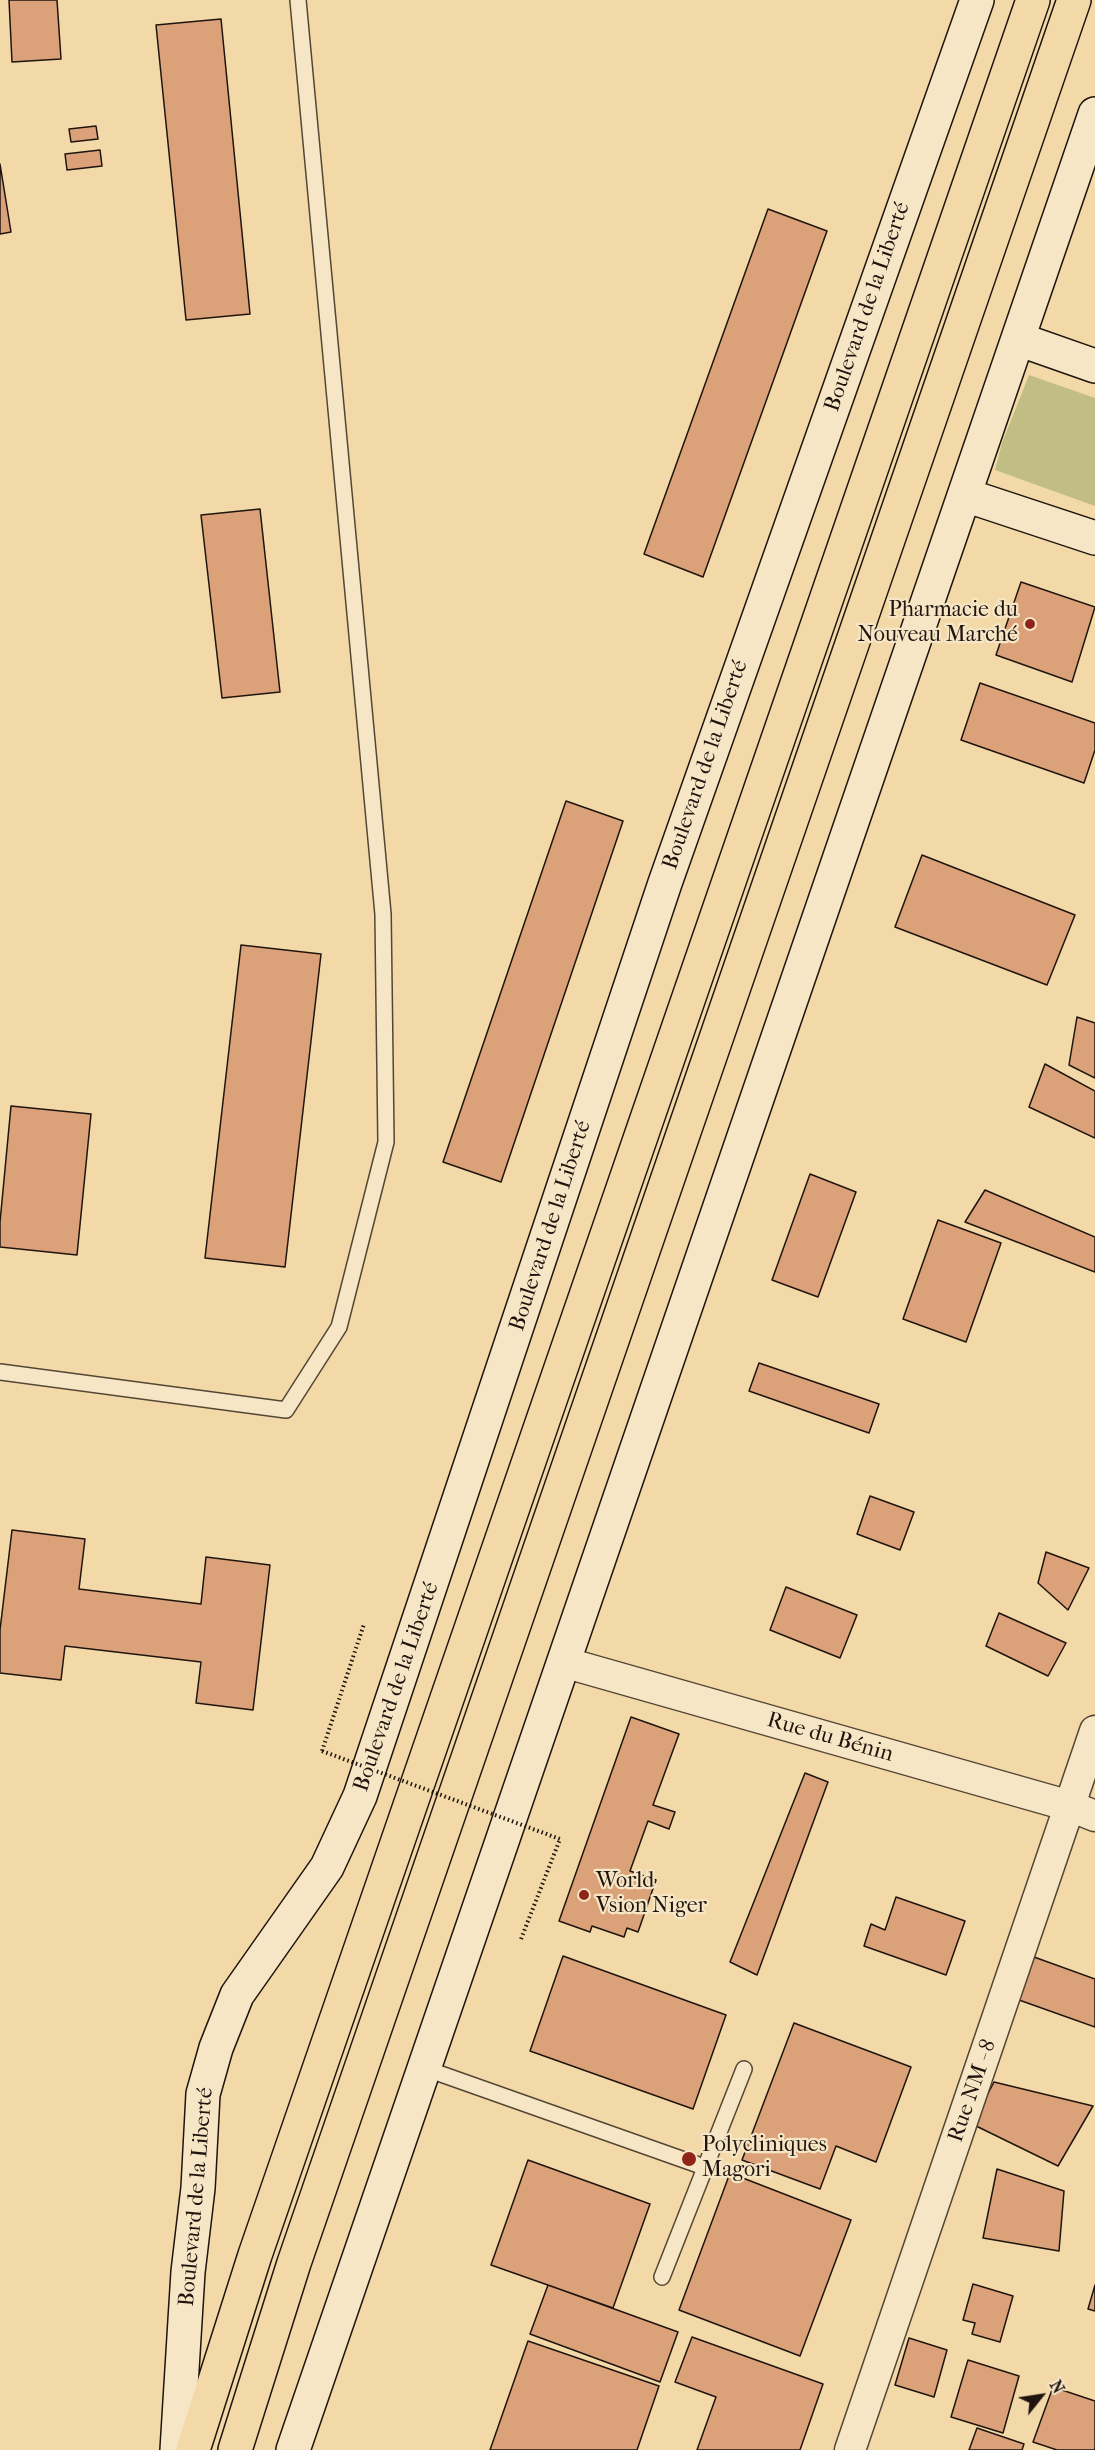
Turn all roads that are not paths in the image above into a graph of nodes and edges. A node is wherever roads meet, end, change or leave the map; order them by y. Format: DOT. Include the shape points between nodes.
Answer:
graph roads {
  1 [pos="298,0"];
  2 [pos="977,0"];
  3 [pos="1033,0"];
  4 [pos="1074,0"];
  5 [pos="1095,114"];
  6 [pos="1018,339"];
  7 [pos="1095,366"];
  8 [pos="964,495"];
  9 [pos="1095,538"];
  10 [pos="0,1372"];
  11 [pos="564,1662"];
  12 [pos="1095,1731"];
  13 [pos="1082,1811"];
  14 [pos="424,2068"];
  15 [pos="744,2069"];
  16 [pos="704,2167"];
  17 [pos="662,2277"];
  18 [pos="177,2450"];
  19 [pos="193,2450"];
  20 [pos="235,2450"];
  21 [pos="293,2450"];
  22 [pos="850,2450"];
  1 -- 10 [label="lane" via="383,914 386,1142 339,1327 286,1410"];
  2 -- 18 [label="main road, Boulevard de la Liberté" via="665,883 360,1796 327,1867 237,1995 216,2048 203,2094"];
  3 -- 19 [label="highway" via="255,2255"];
  4 -- 20 [label="highway" via="310,2218"];
  5 -- 6 [label="main road"];
  6 -- 7 [label="main road"];
  6 -- 8 [label="main road"];
  8 -- 9 [label="main road"];
  8 -- 11 [label="main road"];
  11 -- 13 [label="street, Rue du Bénin"];
  11 -- 14 [label="main road"];
  12 -- 13 [label="street, Rue NM - 8"];
  13 -- 22 [label="street, Rue NM - 8"];
  14 -- 16 [label="lane"];
  14 -- 21 [label="main road"];
  15 -- 16 [label="lane"];
  16 -- 17 [label="lane"];
}
